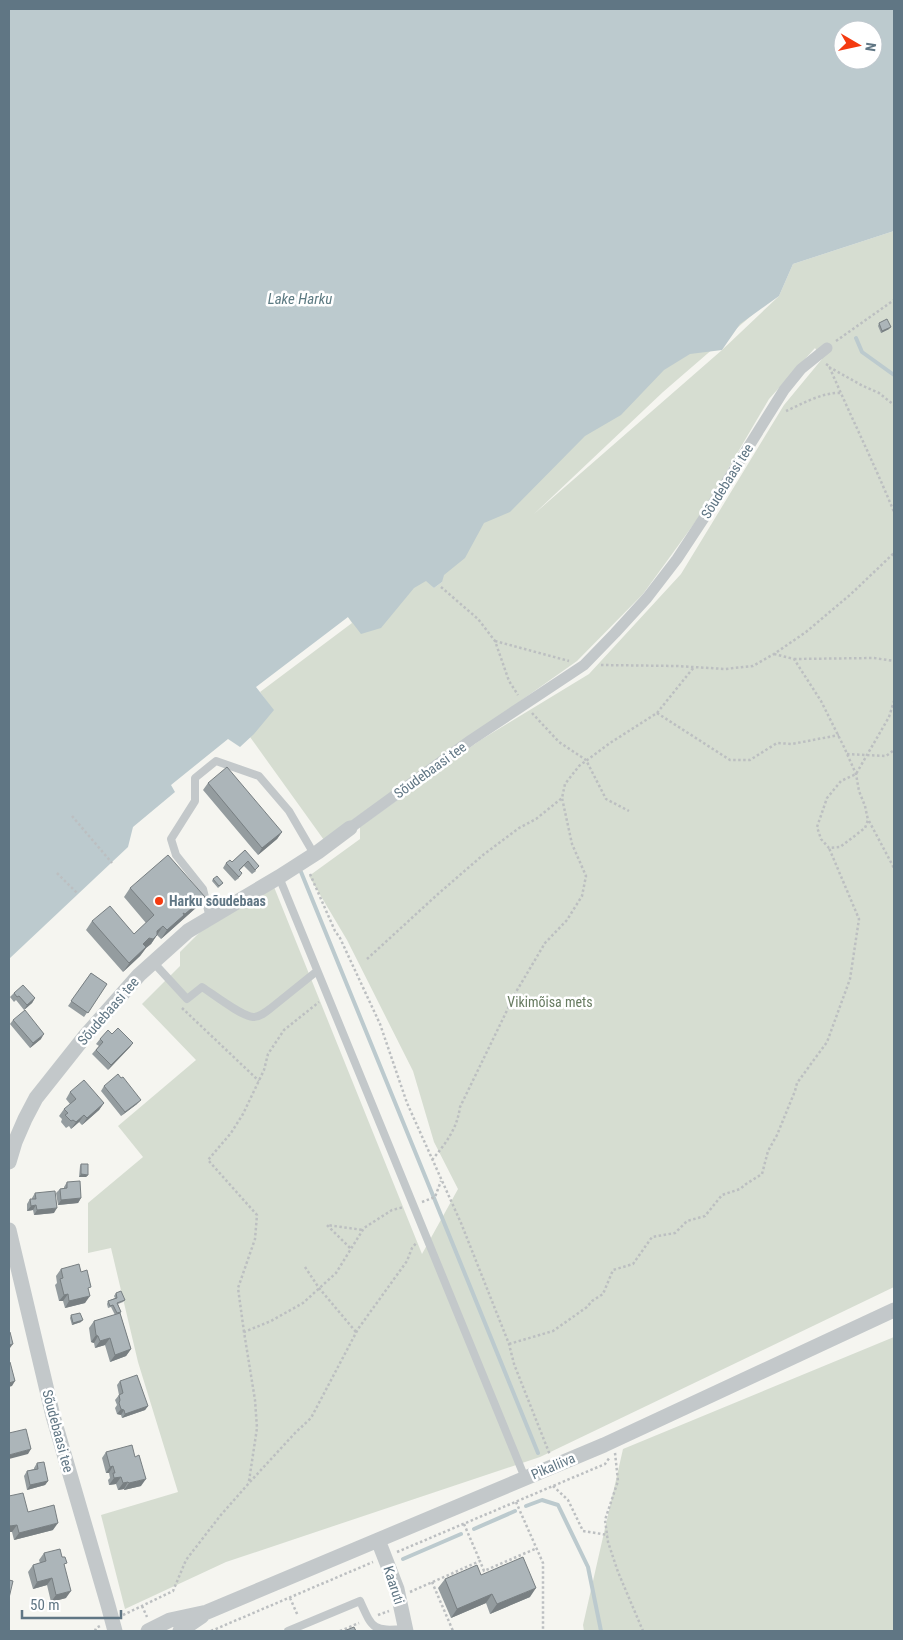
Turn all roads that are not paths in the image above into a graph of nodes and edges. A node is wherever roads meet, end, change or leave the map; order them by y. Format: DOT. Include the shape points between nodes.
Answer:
graph roads {
  1 [pos="827,348"];
  2 [pos="350,828"];
  3 [pos="309,858"];
  4 [pos="279,877"];
  5 [pos="210,918"];
  6 [pos="154,962"];
  7 [pos="317,971"];
  8 [pos="9,1162"];
  9 [pos="9,1230"];
  10 [pos="894,1310"];
  11 [pos="525,1478"];
  12 [pos="378,1540"];
  13 [pos="207,1612"];
  14 [pos="114,1626"];
  15 [pos="405,1630"];
  16 [pos="148,1631"];
  17 [pos="180,1631"];
  18 [pos="288,1631"];
  1 -- 2 [label="street, Sõudebaasi tee" via="801,369 784,390 677,559 616,633 584,665 471,740"];
  2 -- 3 [label="street, Sõudebaasi tee"];
  3 -- 4 [label="street, Sõudebaasi tee"];
  3 -- 5 [label="lane" via="289,811 259,776 216,761 195,778 196,801 171,839 176,855 203,889"];
  4 -- 5 [label="street, Sõudebaasi tee"];
  4 -- 7 [label="lane"];
  5 -- 6 [label="street, Sõudebaasi tee" via="188,931"];
  6 -- 7 [label="lane" via="187,999 202,987 242,1013 254,1017 271,1008"];
  6 -- 8 [label="street, Sõudebaasi tee" via="86,1035 36,1098 21,1127"];
  7 -- 11 [label="lane"];
  9 -- 14 [label="street, Sõudebaasi tee" via="53,1416"];
  10 -- 11 [label="street, Pikaliiva" via="604,1445"];
  11 -- 12 [label="street, Pikaliiva"];
  12 -- 13 [label="street, Pikaliiva"];
  12 -- 15 [label="street, Kaaruti" via="400,1601"];
  13 -- 16 [label="street, Pikaliiva" via="170,1620"];
  13 -- 17 [label="street, Pikaliiva"];
  15 -- 18 [label="lane" via="374,1627 360,1601"];
}
